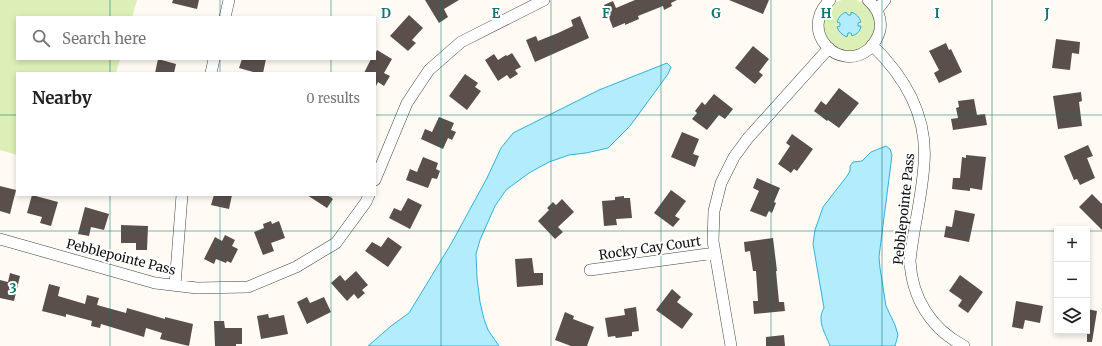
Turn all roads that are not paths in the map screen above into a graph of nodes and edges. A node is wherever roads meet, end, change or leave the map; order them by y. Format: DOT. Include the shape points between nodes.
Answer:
graph roads {
  1 [pos="229,0"];
  2 [pos="544,0"];
  3 [pos="868,0"];
  4 [pos="885,0"];
  5 [pos="826,1"];
  6 [pos="877,10"];
  7 [pos="225,16"];
  8 [pos="872,46"];
  9 [pos="829,48"];
  10 [pos="214,60"];
  11 [pos="211,72"];
  12 [pos="376,178"];
  13 [pos="182,196"];
  14 [pos="369,196"];
  15 [pos="0,239"];
  16 [pos="715,253"];
  17 [pos="590,270"];
  18 [pos="175,285"];
  19 [pos="731,346"];
  20 [pos="964,346"];
  1 -- 7 [label="street"];
  2 -- 12 [label="street" via="461,42 429,70 407,103"];
  3 -- 6 [label="street"];
  4 -- 6 [label="street"];
  5 -- 9 [label="street" via="819,17 818,29 822,40"];
  6 -- 8 [label="street" via="880,31"];
  8 -- 9 [label="street" via="852,56 837,54"];
  8 -- 20 [label="street, Pebblepointe Pass" via="886,59 904,83 922,127 924,164 910,261 914,288 930,319 942,332"];
  9 -- 16 [label="street" via="748,138 729,166 715,205"];
  10 -- 11 [label="street"];
  13 -- 18 [label="street"];
  14 -- 18 [label="street, Pebblepointe Pass" via="336,243 296,267 248,287 197,288"];
  15 -- 18 [label="street, Pebblepointe Pass" via="155,283"];
  16 -- 17 [label="street, Rocky Cay Court"];
  16 -- 19 [label="street"];
}
